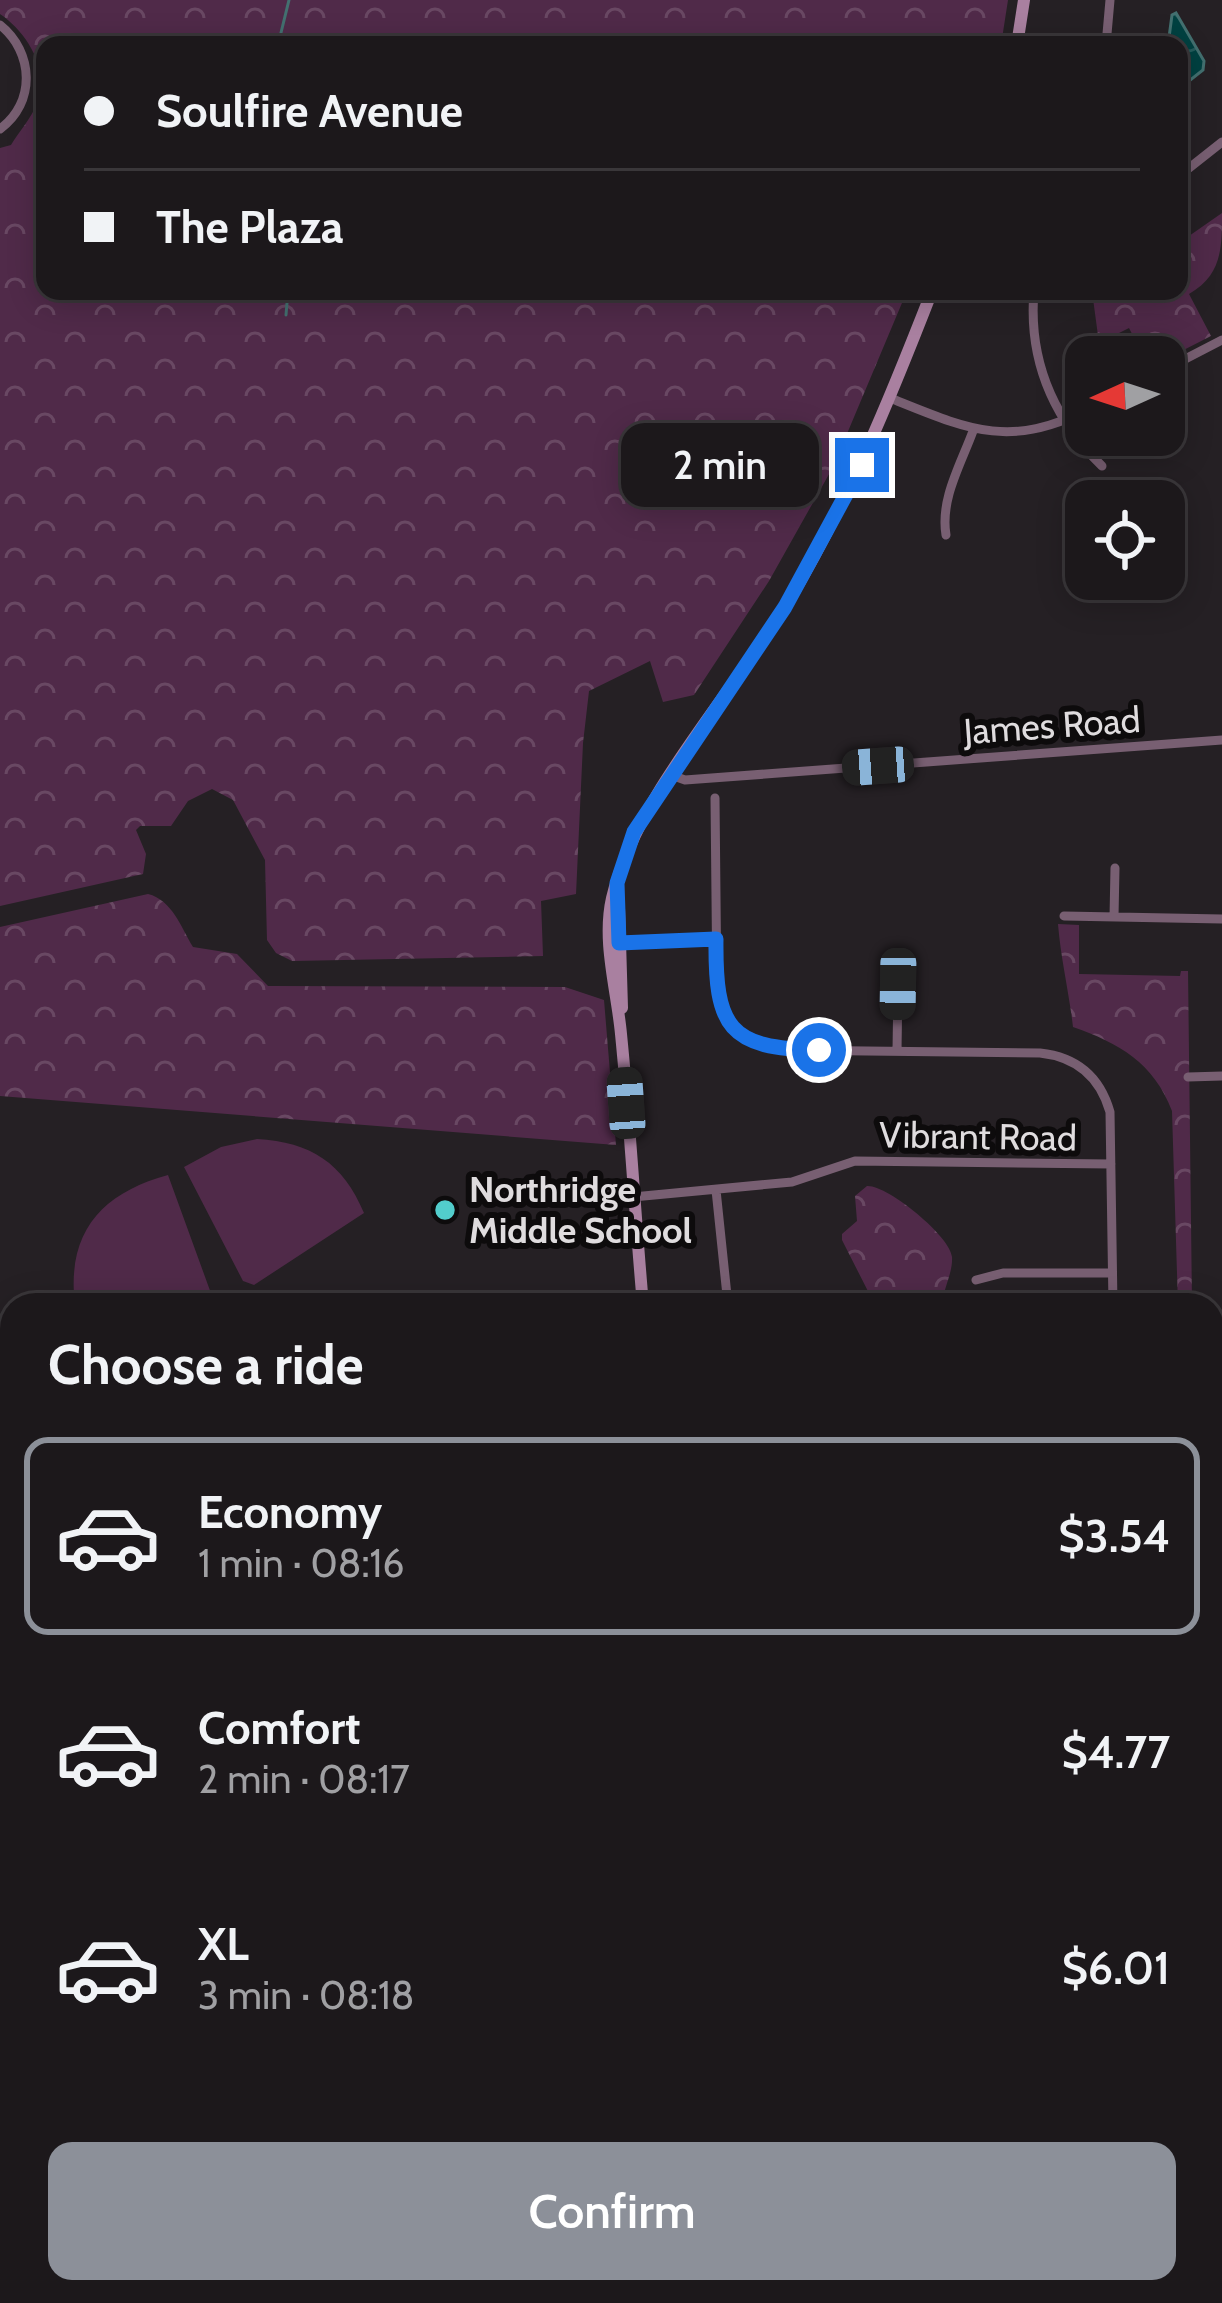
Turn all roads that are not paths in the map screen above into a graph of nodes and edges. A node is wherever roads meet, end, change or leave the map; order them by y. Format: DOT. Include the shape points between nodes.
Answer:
graph roads {
  1 [pos="1024,0"];
  2 [pos="1110,0"];
  3 [pos="0,25"];
  4 [pos="1019,36"];
  5 [pos="1107,36"];
  6 [pos="0,129"];
  7 [pos="1222,142"];
  8 [pos="1188,169"];
  9 [pos="928,300"];
  10 [pos="1034,300"];
  11 [pos="1222,340"];
  12 [pos="1185,359"];
  13 [pos="890,398"];
  14 [pos="1064,422"];
  15 [pos="973,430"];
  16 [pos="1102,466"];
  17 [pos="946,535"];
  18 [pos="1222,740"];
  19 [pos="671,775"];
  20 [pos="715,798"];
  21 [pos="1115,868"];
  22 [pos="617,883"];
  23 [pos="1064,916"];
  24 [pos="1114,917"];
  25 [pos="1222,919"];
  26 [pos="716,939"];
  27 [pos="619,943"];
  28 [pos="898,984"];
  29 [pos="621,1030"];
  30 [pos="897,1051"];
  31 [pos="1222,1076"];
  32 [pos="1188,1077"];
  33 [pos="1111,1164"];
  34 [pos="716,1190"];
  35 [pos="633,1197"];
  36 [pos="1112,1273"];
  37 [pos="976,1280"];
  38 [pos="643,1293"];
  39 [pos="727,1293"];
  40 [pos="1113,1293"];
  1 -- 4 [label="street"];
  2 -- 5 [label="street"];
  3 -- 6 [label="street" via="22,52 27,86"];
  7 -- 8 [label="street"];
  9 -- 13 [label="street"];
  10 -- 14 [label="street" via="1038,365"];
  11 -- 12 [label="street"];
  13 -- 15 [label="street"];
  13 -- 19 [label="street" via="806,571"];
  14 -- 15 [label="street" via="1018,433"];
  14 -- 16 [label="street"];
  15 -- 17 [label="street" via="948,495"];
  18 -- 19 [label="street, James Road"];
  19 -- 22 [label="street" via="634,832"];
  20 -- 26 [label="street"];
  21 -- 24 [label="street"];
  22 -- 27 [label="street"];
  22 -- 29 [label="street" via="610,943"];
  23 -- 24 [label="street"];
  24 -- 25 [label="street"];
  26 -- 27 [label="street"];
  26 -- 30 [label="street" via="719,1004 749,1040 780,1050"];
  27 -- 29 [label="street"];
  28 -- 30 [label="street"];
  29 -- 35 [label="street"];
  30 -- 33 [label="street" via="1040,1053 1072,1061 1108,1104"];
  31 -- 32 [label="street"];
  33 -- 34 [label="street, Vibrant Road" via="855,1161 792,1182"];
  33 -- 36 [label="street"];
  34 -- 35 [label="street, Vibrant Road"];
  34 -- 39 [label="street"];
  35 -- 38 [label="street"];
  36 -- 37 [label="street"];
  36 -- 40 [label="street"];
}
